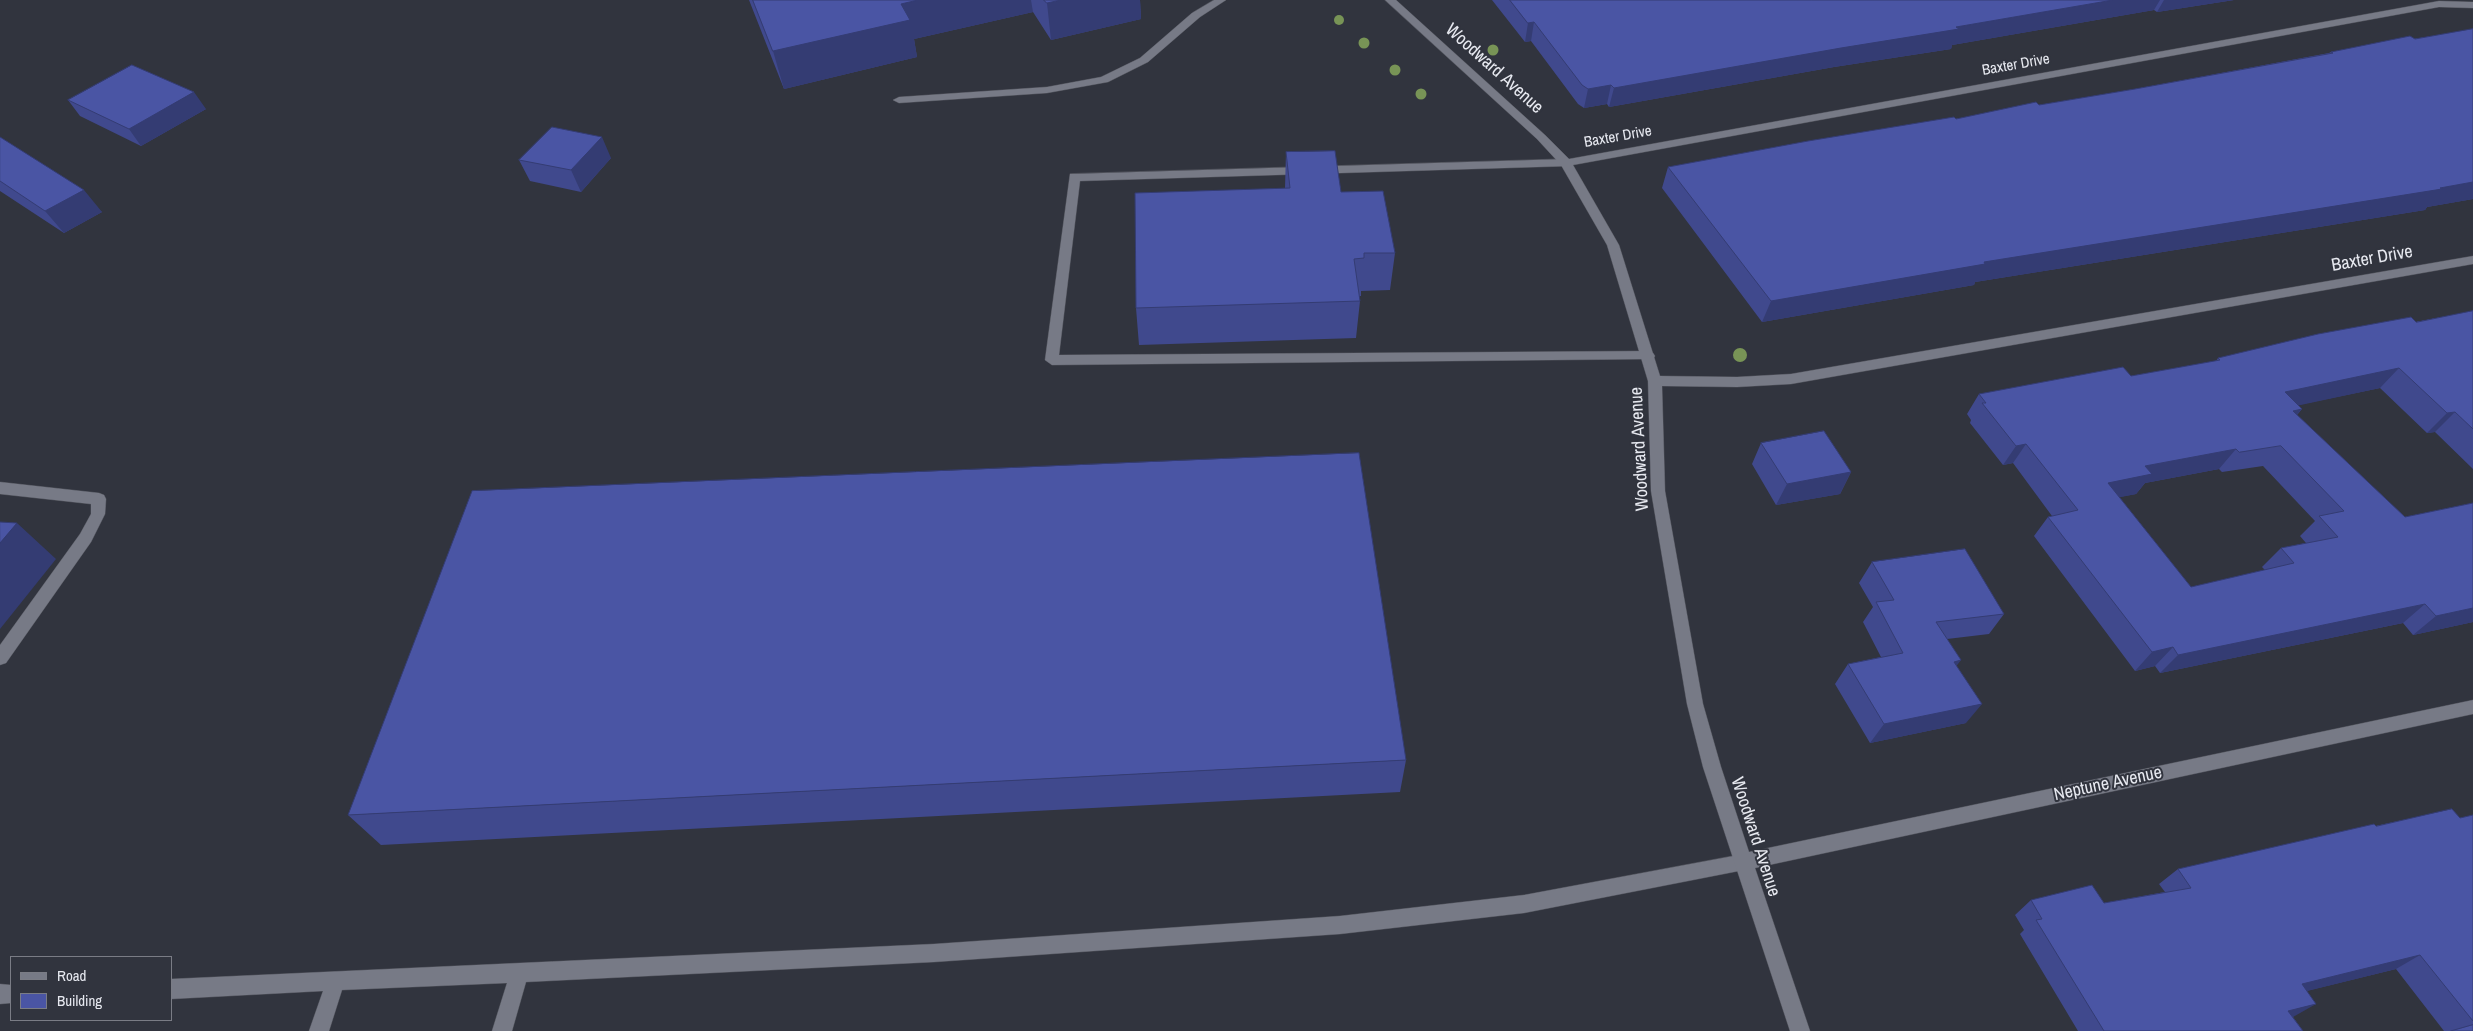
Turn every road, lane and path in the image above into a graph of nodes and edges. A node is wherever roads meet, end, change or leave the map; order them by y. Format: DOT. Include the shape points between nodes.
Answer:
graph roads {
  1 [pos="1221,0"];
  2 [pos="1390,0"];
  3 [pos="2473,5"];
  4 [pos="899,100"];
  5 [pos="1566,163"];
  6 [pos="2473,260"];
  7 [pos="1648,356"];
  8 [pos="1655,381"];
  9 [pos="0,488"];
  10 [pos="0,658"];
  11 [pos="2473,707"];
  12 [pos="1744,862"];
  13 [pos="519,973"];
  14 [pos="336,981"];
  15 [pos="172,989"];
  16 [pos="319,1031"];
  17 [pos="502,1031"];
  18 [pos="1800,1031"];
  1 -- 4 [label="street" via="1196,15 1144,60 1104,80 1047,90"];
  2 -- 5 [label="street, Woodward Avenue" via="1542,136"];
  3 -- 5 [label="street, Baxter Drive" via="2439,4"];
  5 -- 7 [label="street, Woodward Avenue" via="1613,245"];
  5 -- 7 [label="street, Baxter Drive" via="1074,177 1052,360"];
  6 -- 8 [label="street, Baxter Drive" via="1791,379"];
  7 -- 8 [label="street, Woodward Avenue"];
  8 -- 12 [label="street, Woodward Avenue" via="1658,491 1695,704"];
  9 -- 10 [label="street" via="99,499 98,514 86,538"];
  11 -- 12 [label="street, Neptune Avenue"];
  12 -- 13 [label="street, Neptune Avenue" via="1524,904 1340,925 934,953"];
  12 -- 18 [label="street, Woodward Avenue"];
  13 -- 14 [label="street, Neptune Avenue"];
  13 -- 17 [label="street"];
  14 -- 15 [label="street, Neptune Avenue"];
  14 -- 16 [label="street"];
}
